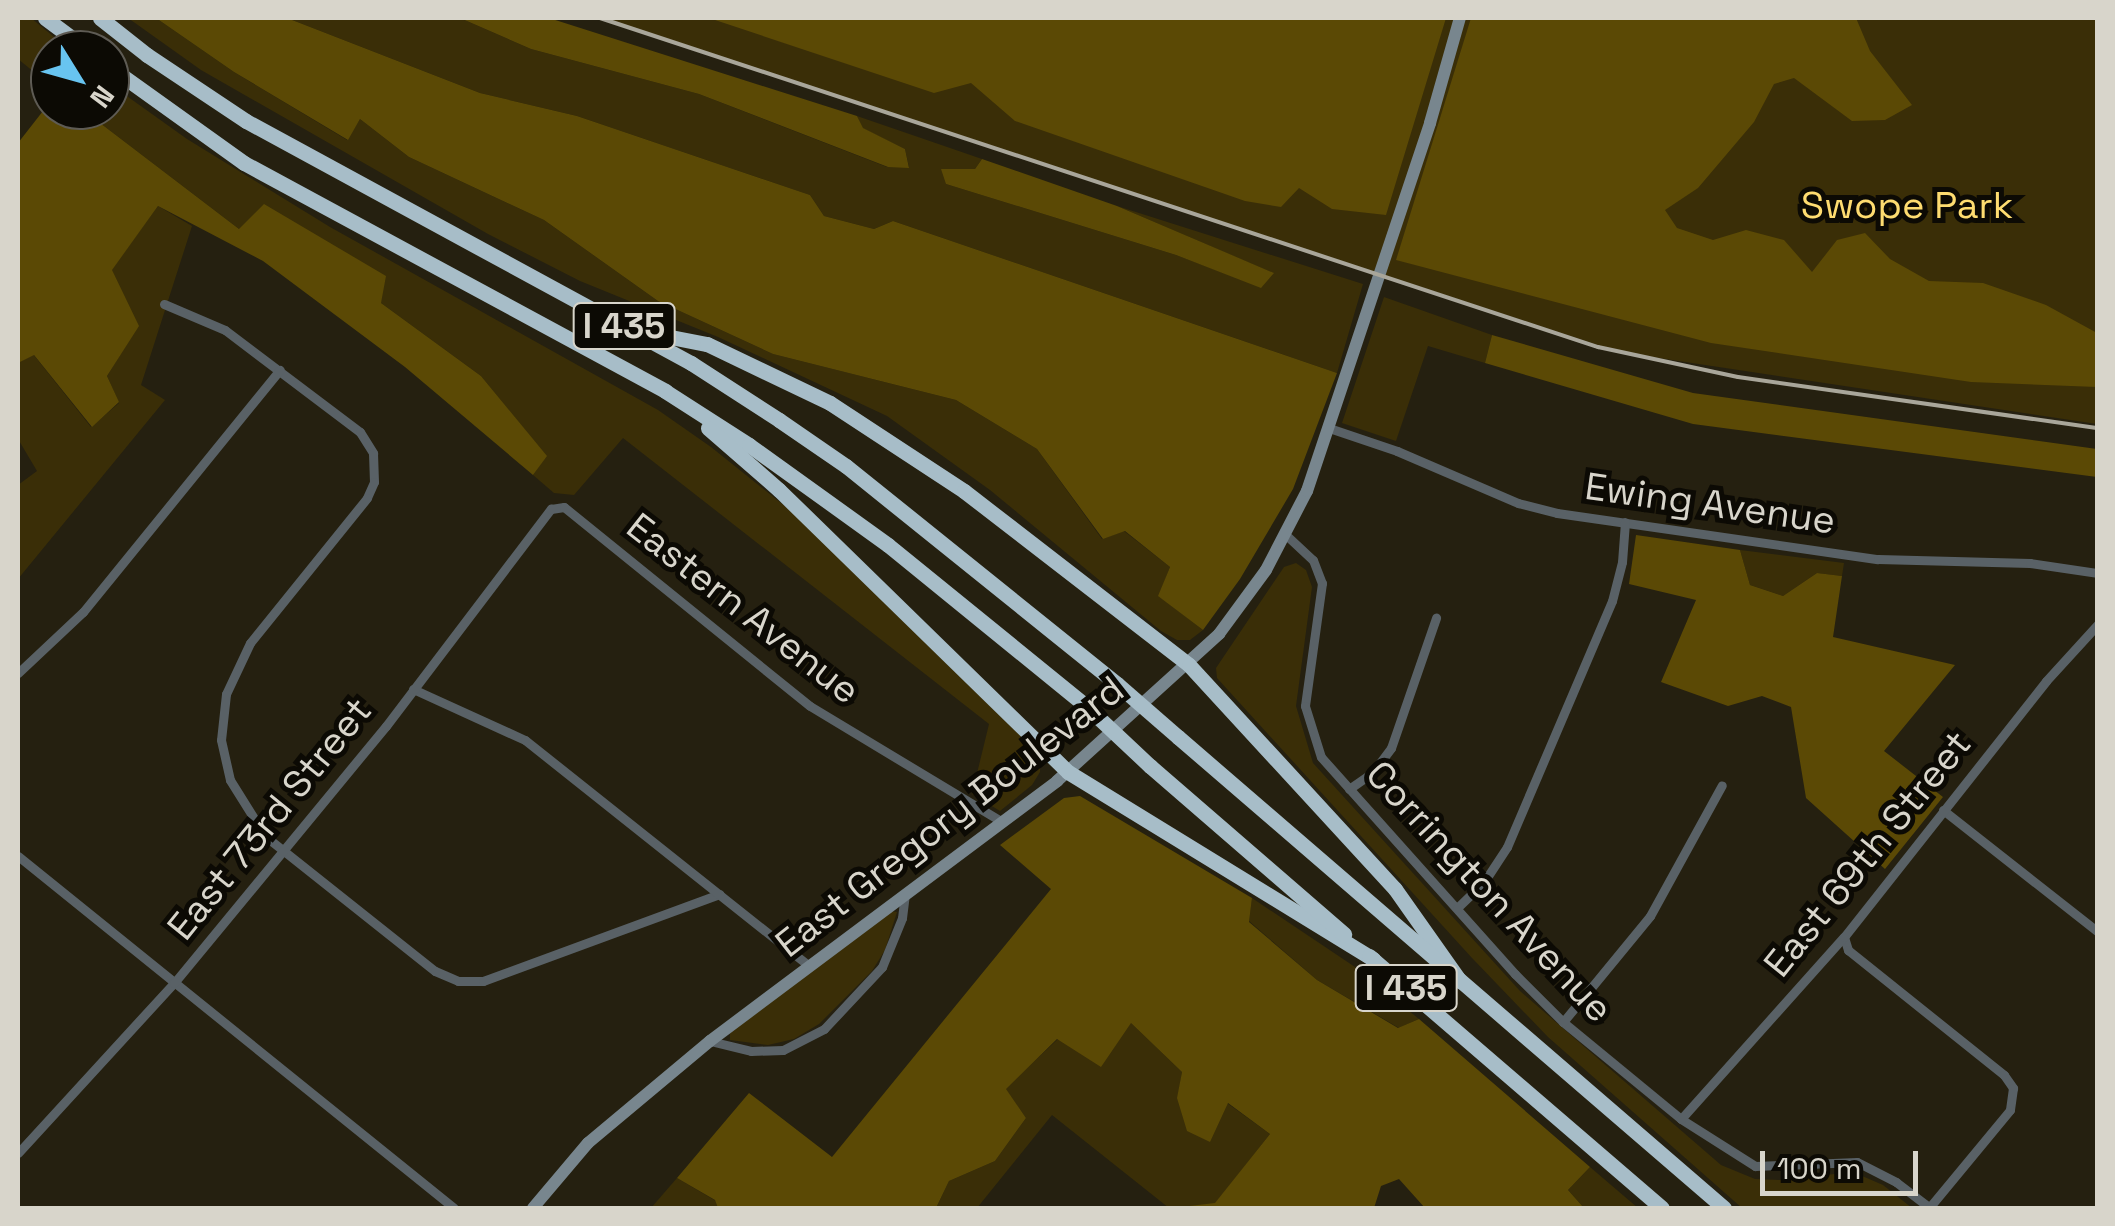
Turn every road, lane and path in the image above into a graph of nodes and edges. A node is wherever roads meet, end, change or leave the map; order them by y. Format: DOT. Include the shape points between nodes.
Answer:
graph roads {
  1 [pos="100,18"];
  2 [pos="1460,18"];
  3 [pos="130,81"];
  4 [pos="164,304"];
  5 [pos="627,328"];
  6 [pos="280,370"];
  7 [pos="665,391"];
  8 [pos="1329,428"];
  9 [pos="552,510"];
  10 [pos="1625,522"];
  11 [pos="1286,535"];
  12 [pos="2098,574"];
  13 [pos="1436,618"];
  14 [pos="2098,624"];
  15 [pos="1189,665"];
  16 [pos="19,669"];
  17 [pos="413,689"];
  18 [pos="1068,772"];
  19 [pos="1722,784"];
  20 [pos="1349,789"];
  21 [pos="1943,810"];
  22 [pos="1002,822"];
  23 [pos="282,851"];
  24 [pos="18,856"];
  25 [pos="719,894"];
  26 [pos="906,895"];
  27 [pos="1456,908"];
  28 [pos="2098,932"];
  29 [pos="1844,937"];
  30 [pos="1373,959"];
  31 [pos="808,965"];
  32 [pos="1460,981"];
  33 [pos="174,983"];
  34 [pos="1564,1022"];
  35 [pos="710,1041"];
  36 [pos="1681,1120"];
  37 [pos="18,1153"];
  38 [pos="454,1208"];
  39 [pos="533,1208"];
  40 [pos="1662,1208"];
  41 [pos="1724,1208"];
  42 [pos="1929,1208"];
  1 -- 5 [label="highway, I 435" via="259,129"];
  2 -- 8 [label="main road, East Gregory Boulevard"];
  3 -- 7 [label="highway, I 435" via="284,186"];
  4 -- 6 [label="street" via="225,330"];
  5 -- 15 [label="highway" via="707,344 830,404 964,491"];
  5 -- 32 [label="highway, I 435, bridge" via="692,363 846,466 1117,684"];
  6 -- 16 [label="street" via="83,612"];
  6 -- 23 [label="street" via="360,432 373,453 374,482 250,643 222,720 238,799"];
  7 -- 18 [label="highway" via="779,490"];
  7 -- 30 [label="highway, I 435, bridge" via="826,498 1086,706"];
  8 -- 10 [label="street, Ewing Avenue" via="1518,503"];
  8 -- 11 [label="main road, East Gregory Boulevard"];
  9 -- 17 [label="street, East 73rd Street"];
  9 -- 22 [label="street, Eastern Avenue" via="564,507 810,706"];
  10 -- 12 [label="street, Ewing Avenue" via="1878,559 2030,563"];
  10 -- 27 [label="street" via="1612,601 1507,847"];
  11 -- 15 [label="main road, East Gregory Boulevard" via="1246,599"];
  11 -- 20 [label="street, Corrington Avenue" via="1313,560 1322,583 1305,687 1308,725 1322,757"];
  13 -- 20 [label="street" via="1391,748"];
  14 -- 21 [label="street, East 69th Street"];
  15 -- 18 [label="main road, East Gregory Boulevard"];
  15 -- 32 [label="highway" via="1395,889"];
  17 -- 23 [label="street, East 73rd Street"];
  17 -- 25 [label="street" via="525,740"];
  18 -- 22 [label="main road, East Gregory Boulevard"];
  18 -- 30 [label="highway"];
  19 -- 34 [label="street" via="1650,916"];
  20 -- 27 [label="street, Corrington Avenue"];
  21 -- 28 [label="street"];
  21 -- 29 [label="street, East 69th Street"];
  22 -- 26 [label="main road, East Gregory Boulevard"];
  23 -- 25 [label="street" via="434,971 458,981 483,982"];
  23 -- 33 [label="street, East 73rd Street"];
  24 -- 33 [label="street"];
  25 -- 31 [label="street"];
  26 -- 31 [label="main road, East Gregory Boulevard"];
  26 -- 35 [label="street" via="882,967 824,1030 783,1050"];
  27 -- 34 [label="street, Corrington Avenue"];
  29 -- 36 [label="street, East 69th Street"];
  29 -- 42 [label="street" via="1848,950 2004,1075 2013,1093 2010,1110"];
  30 -- 40 [label="highway, I 435"];
  31 -- 35 [label="main road, East Gregory Boulevard"];
  32 -- 41 [label="highway, I 435"];
  33 -- 37 [label="street, East 73rd Street"];
  33 -- 38 [label="street"];
  34 -- 36 [label="street, Corrington Avenue"];
  35 -- 39 [label="main road, East Gregory Boulevard" via="588,1143"];
  36 -- 42 [label="street, Corrington Avenue" via="1755,1166 1857,1162"];
}
